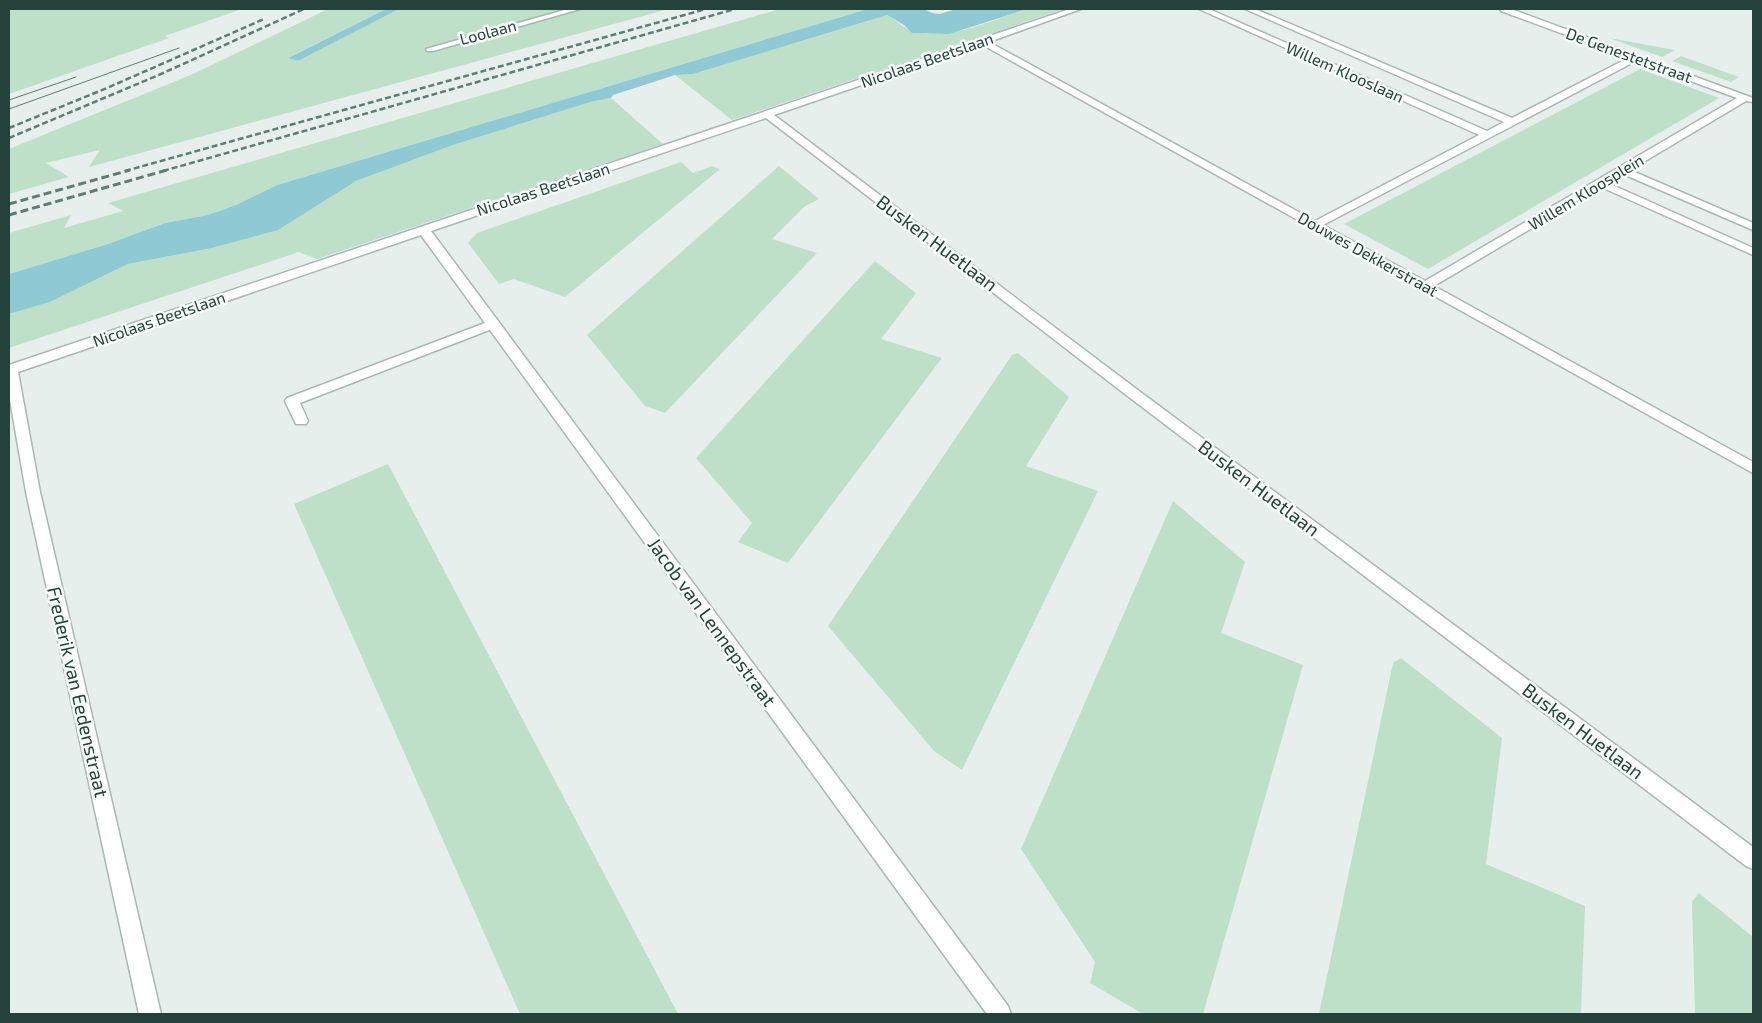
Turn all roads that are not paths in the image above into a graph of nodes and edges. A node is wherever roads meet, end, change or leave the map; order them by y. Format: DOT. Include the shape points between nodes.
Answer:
graph roads {
  1 [pos="576,9"];
  2 [pos="1077,9"];
  3 [pos="1202,9"];
  4 [pos="1249,9"];
  5 [pos="1504,9"];
  6 [pos="981,41"];
  7 [pos="430,49"];
  8 [pos="1636,57"];
  9 [pos="1750,99"];
  10 [pos="767,114"];
  11 [pos="1512,122"];
  12 [pos="1487,135"];
  13 [pos="1622,170"];
  14 [pos="1600,183"];
  15 [pos="1315,225"];
  16 [pos="1753,227"];
  17 [pos="424,229"];
  18 [pos="1753,252"];
  19 [pos="1426,286"];
  20 [pos="493,324"];
  21 [pos="10,370"];
  22 [pos="301,421"];
  23 [pos="1753,468"];
  24 [pos="1753,859"];
  25 [pos="150,1014"];
  26 [pos="1000,1014"];
  1 -- 7 [label="street, Loolaan"];
  2 -- 6 [label="street, Nicolaas Beetslaan"];
  3 -- 12 [label="street, Willem Klooslaan"];
  4 -- 11 [label="street, Willem Klooslaan"];
  5 -- 8 [label="street, De Genestetstraat"];
  6 -- 10 [label="street, Nicolaas Beetslaan"];
  6 -- 15 [label="street, Douwes Dekkerstraat"];
  8 -- 9 [label="street, De Genestetstraat"];
  8 -- 11 [label="street"];
  9 -- 13 [label="street, Willem Kloosplein"];
  10 -- 17 [label="street, Nicolaas Beetslaan"];
  10 -- 24 [label="street, Busken Huetlaan"];
  11 -- 12 [label="street"];
  12 -- 15 [label="street"];
  13 -- 14 [label="street, Willem Kloosplein"];
  13 -- 16 [label="street"];
  14 -- 18 [label="street"];
  14 -- 19 [label="street, Willem Kloosplein"];
  15 -- 19 [label="street, Douwes Dekkerstraat"];
  17 -- 20 [label="street, Jacob van Lennepstraat"];
  17 -- 21 [label="street, Nicolaas Beetslaan"];
  19 -- 23 [label="street, Douwes Dekkerstraat"];
  20 -- 22 [label="street" via="292,401"];
  20 -- 26 [label="street, Jacob van Lennepstraat"];
  21 -- 25 [label="street, Frederik van Eedenstraat" via="33,492"];
}
